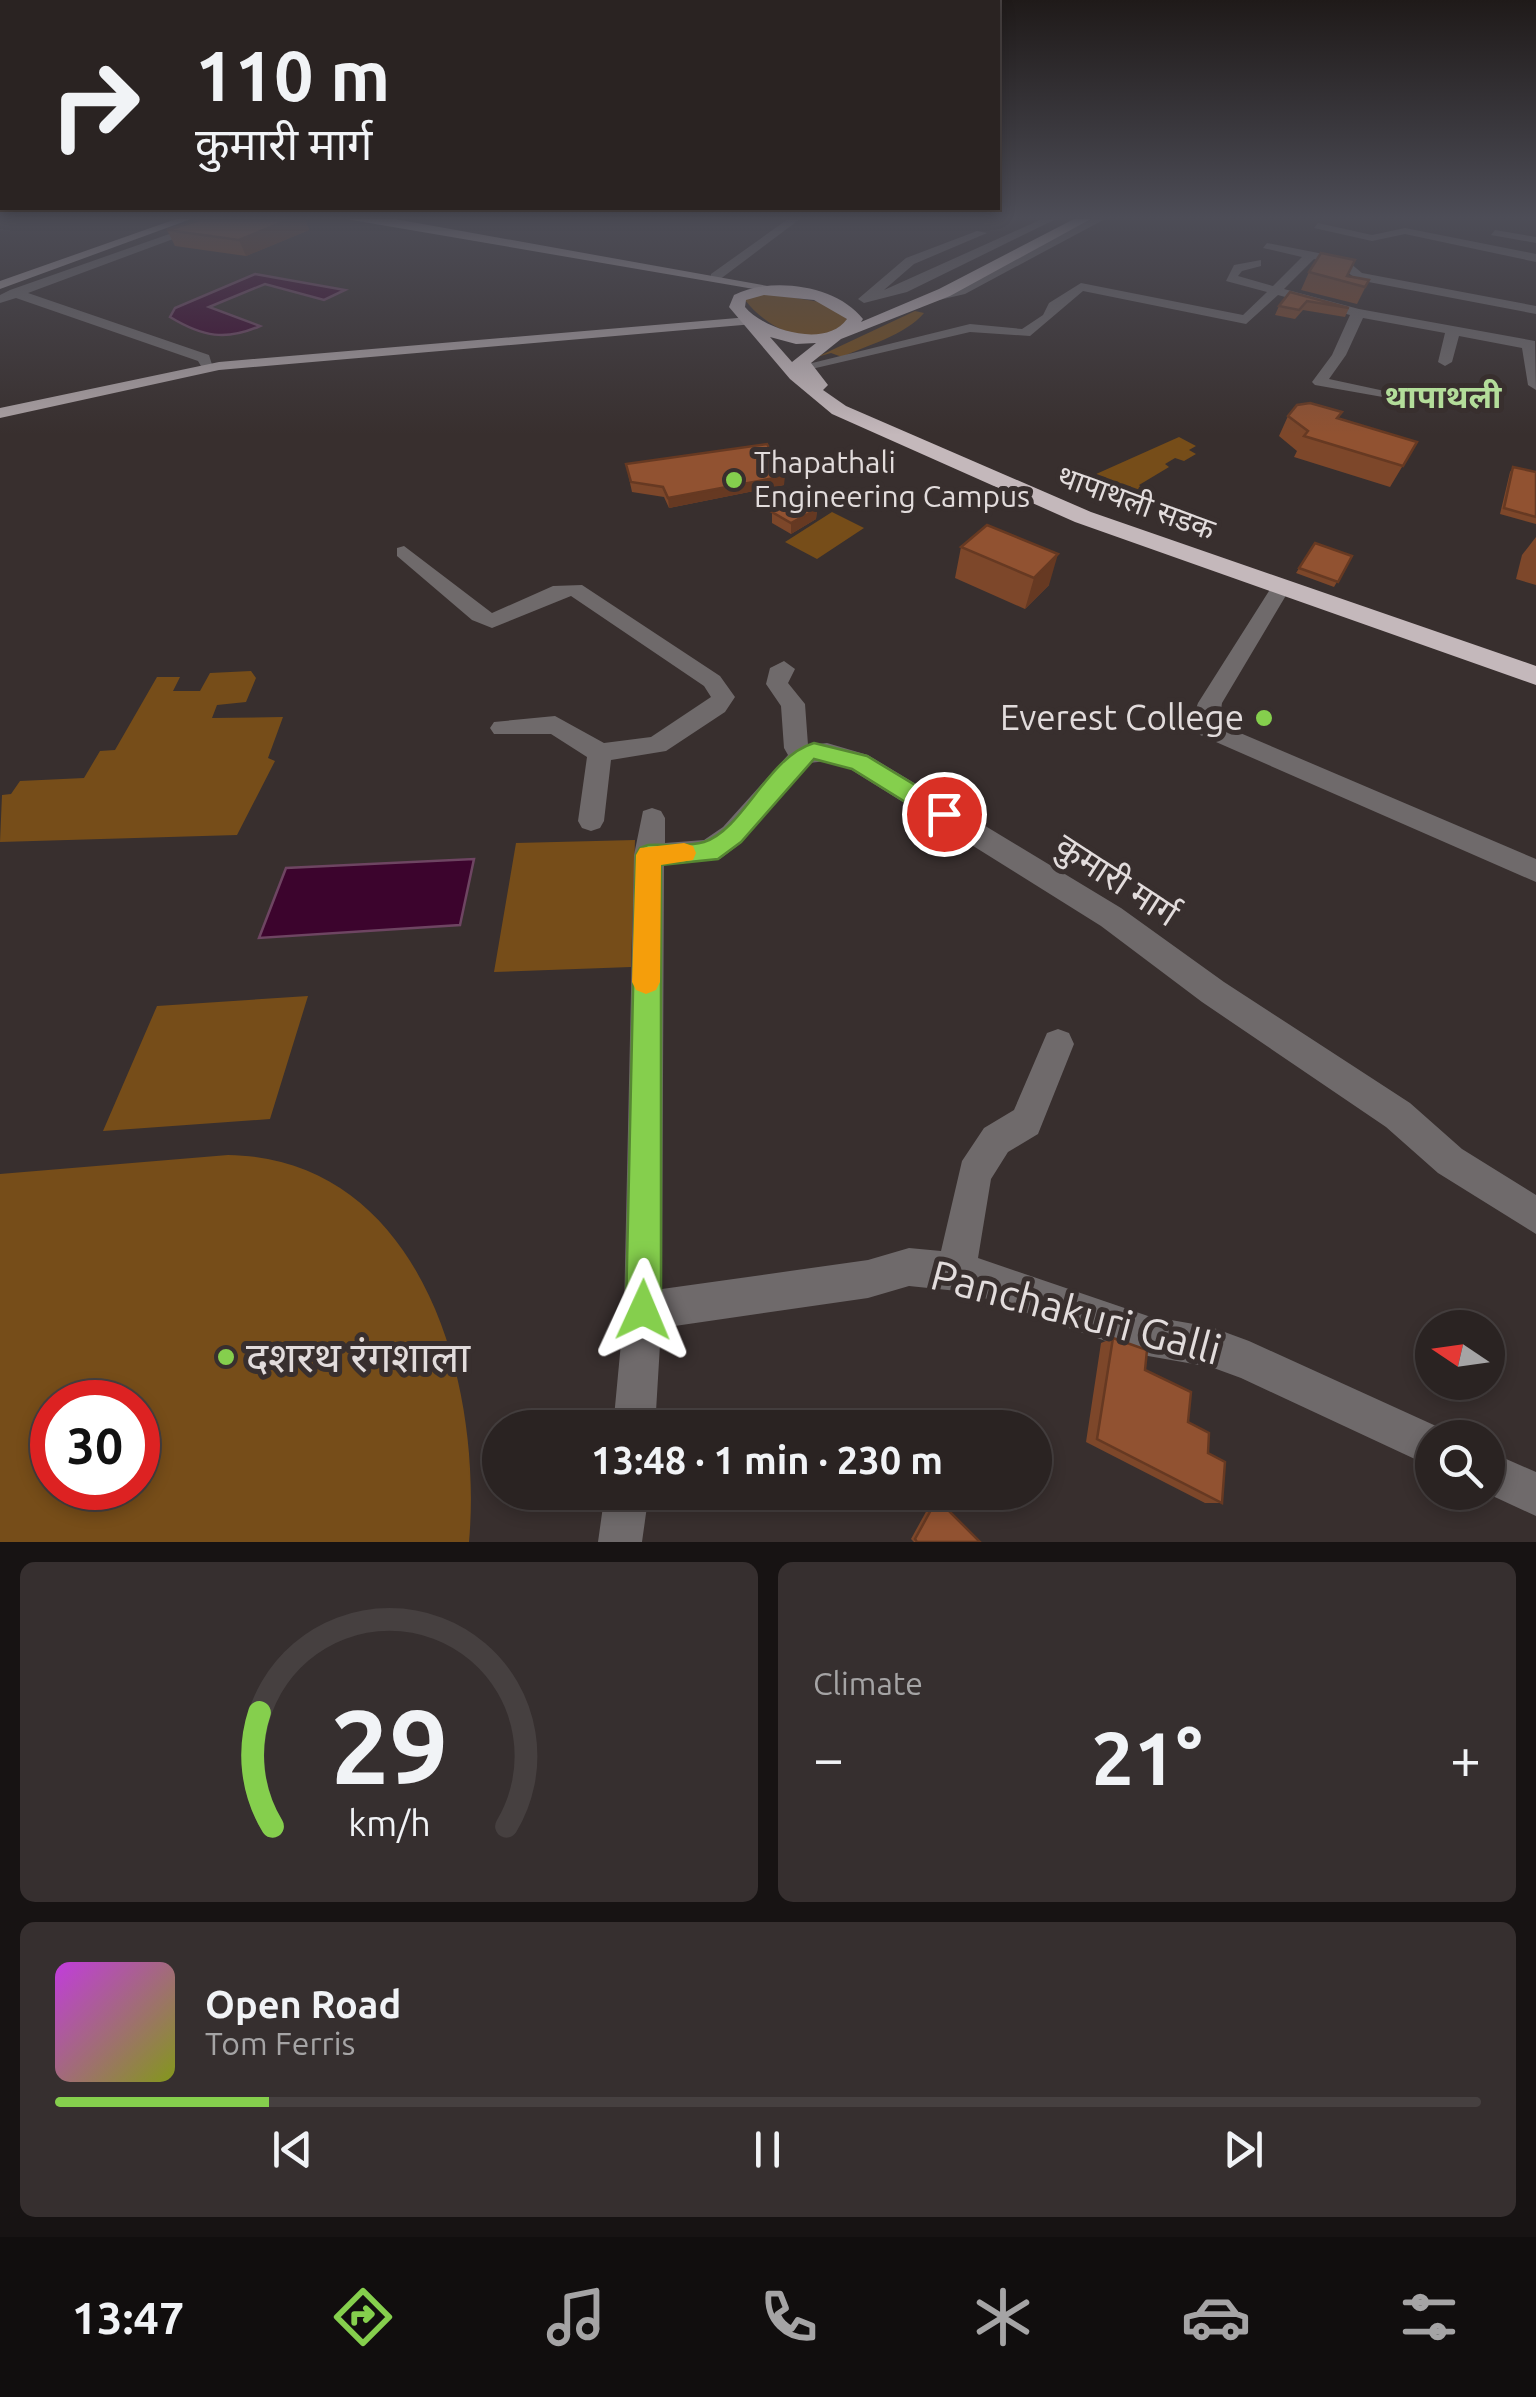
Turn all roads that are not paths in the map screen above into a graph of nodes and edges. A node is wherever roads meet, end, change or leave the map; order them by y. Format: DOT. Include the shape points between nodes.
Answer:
graph roads {
  1 [pos="729,291"];
  2 [pos="792,291"];
  3 [pos="879,291"];
  4 [pos="890,291"];
  5 [pos="921,291"];
  6 [pos="940,291"];
  7 [pos="961,291"];
  8 [pos="1075,291"];
  9 [pos="1101,291"];
  10 [pos="1278,291"];
  11 [pos="1286,291"];
  12 [pos="1436,291"];
  13 [pos="12,294"];
  14 [pos="809,294"];
  15 [pos="930,296"];
  16 [pos="859,299"];
  17 [pos="1536,310"];
  18 [pos="1358,313"];
  19 [pos="746,317"];
  20 [pos="1453,331"];
  21 [pos="839,336"];
  22 [pos="812,339"];
  23 [pos="1533,345"];
  24 [pos="1445,362"];
  25 [pos="782,363"];
  26 [pos="214,367"];
  27 [pos="803,367"];
  28 [pos="1536,386"];
  29 [pos="1389,396"];
  30 [pos="0,413"];
  31 [pos="404,552"];
  32 [pos="1281,587"];
  33 [pos="1536,663"];
  34 [pos="784,669"];
  35 [pos="1536,676"];
  36 [pos="502,728"];
  37 [pos="600,752"];
  38 [pos="802,755"];
  39 [pos="652,818"];
  40 [pos="591,821"];
  41 [pos="648,855"];
  42 [pos="1536,871"];
  43 [pos="1058,1044"];
  44 [pos="1536,1216"];
  45 [pos="956,1274"];
  46 [pos="643,1310"];
  47 [pos="635,1410"];
  48 [pos="1415,1438"];
  49 [pos="1505,1480"];
  50 [pos="1536,1494"];
  51 [pos="624,1510"];
  52 [pos="620,1542"];
  1 -- 19 [label="main road"];
  2 -- 14 [label="main road"];
  3 -- 16 [label="street"];
  4 -- 16 [label="street"];
  5 -- 16 [label="highway"];
  6 -- 15 [label="highway"];
  7 -- 15 [label="street"];
  8 -- 27 [label="street" via="1024,332 970,328"];
  9 -- 10 [label="street" via="1246,320"];
  11 -- 18 [label="street"];
  12 -- 17 [label="street"];
  13 -- 26 [label="street" via="204,358"];
  14 -- 16 [label="highway"];
  14 -- 19 [label="highway" via="746,292 739,298"];
  14 -- 21 [label="highway" via="851,311 855,322"];
  15 -- 21 [label="highway"];
  18 -- 20 [label="street"];
  18 -- 29 [label="street" via="1320,382"];
  19 -- 22 [label="highway" via="790,338"];
  19 -- 25 [label="highway, थापाथली सडक"];
  19 -- 26 [label="main road"];
  20 -- 23 [label="street"];
  20 -- 24 [label="street"];
  21 -- 22 [label="highway"];
  21 -- 27 [label="highway" via="805,356"];
  22 -- 25 [label="highway"];
  23 -- 28 [label="street" via="1528,351"];
  25 -- 32 [label="highway, थापाथली सडक" via="839,410 1019,492"];
  26 -- 30 [label="main road"];
  27 -- 33 [label="highway, थापाथली सडक" via="859,411 1082,508"];
  31 -- 37 [label="street" via="492,621 575,589 712,681 723,697 657,745"];
  32 -- 35 [label="highway, थापाथली सडक"];
  32 -- 42 [label="street" via="1210,704 1208,729"];
  34 -- 38 [label="street" via="776,684 793,704"];
  36 -- 37 [label="street" via="555,725"];
  37 -- 40 [label="street"];
  38 -- 41 [label="street" via="710,852"];
  38 -- 44 [label="street, कुमारी मार्ग" via="827,752 859,762 1111,918"];
  39 -- 41 [label="street"];
  41 -- 46 [label="street"];
  43 -- 45 [label="street" via="1026,1122 996,1140 974,1173"];
  45 -- 46 [label="street, Panchakuri Galli" via="908,1267"];
  45 -- 48 [label="street, Panchakuri Galli" via="1148,1336 1211,1347"];
  46 -- 47 [label="street"];
  49 -- 50 [label="street"];
  51 -- 52 [label="street"];
}
